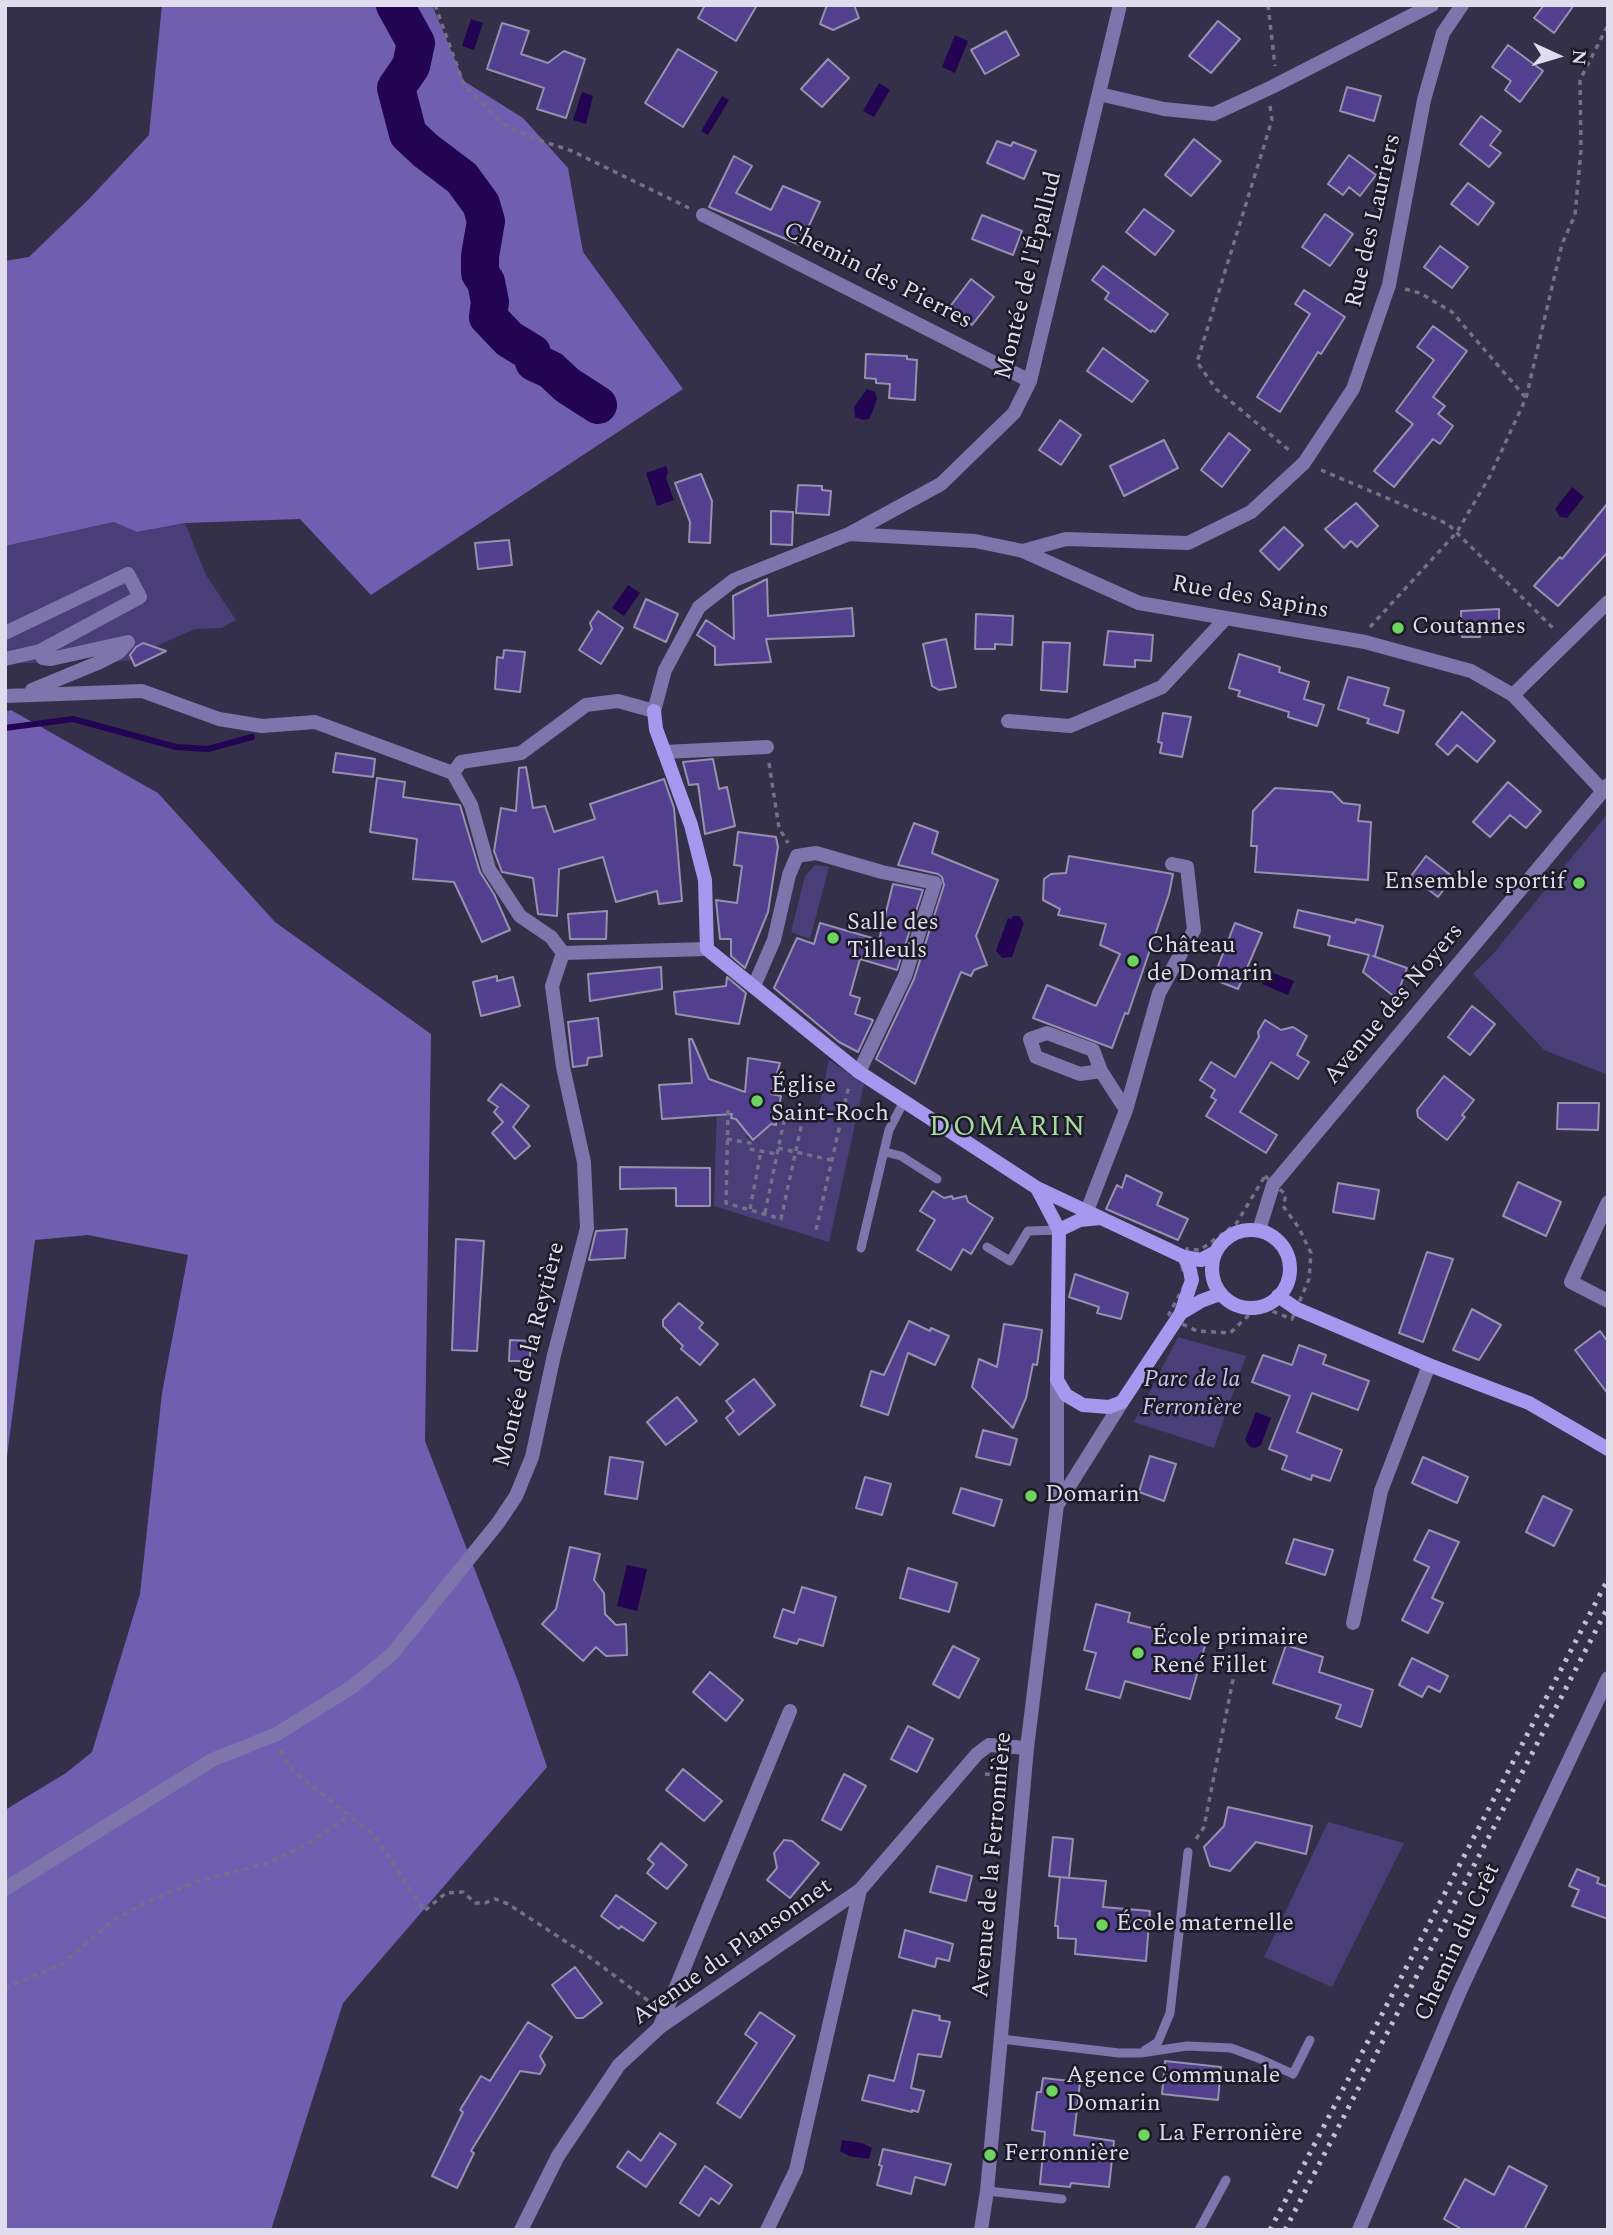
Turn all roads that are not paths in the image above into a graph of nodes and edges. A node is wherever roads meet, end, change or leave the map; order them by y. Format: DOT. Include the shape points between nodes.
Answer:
graph roads {
  1 [pos="1120,5"];
  2 [pos="1432,5"];
  3 [pos="1462,5"];
  4 [pos="1099,94"];
  5 [pos="704,215"];
  6 [pos="1030,381"];
  7 [pos="849,534"];
  8 [pos="1023,551"];
  9 [pos="1608,603"];
  10 [pos="1226,618"];
  11 [pos="5,633"];
  12 [pos="40,651"];
  13 [pos="5,659"];
  14 [pos="20,694"];
  15 [pos="1513,695"];
  16 [pos="5,696"];
  17 [pos="654,711"];
  18 [pos="1008,720"];
  19 [pos="767,747"];
  20 [pos="664,752"];
  21 [pos="453,773"];
  22 [pos="1605,788"];
  23 [pos="1172,864"];
  24 [pos="707,949"];
  25 [pos="563,953"];
  26 [pos="754,986"];
  27 [pos="1101,1071"];
  28 [pos="854,1078"];
  29 [pos="903,1103"];
  30 [pos="1126,1110"];
  31 [pos="885,1152"];
  32 [pos="937,1179"];
  33 [pos="1037,1188"];
  34 [pos="1608,1202"];
  35 [pos="1087,1211"];
  36 [pos="1102,1218"];
  37 [pos="1059,1230"];
  38 [pos="1259,1230"];
  39 [pos="987,1247"];
  40 [pos="862,1248"];
  41 [pos="1214,1253"];
  42 [pos="1184,1257"];
  43 [pos="1220,1294"];
  44 [pos="1278,1296"];
  45 [pos="1608,1301"];
  46 [pos="1178,1317"];
  47 [pos="1429,1365"];
  48 [pos="1057,1380"];
  49 [pos="1122,1402"];
  50 [pos="1608,1449"];
  51 [pos="1057,1505"];
  52 [pos="1353,1623"];
  53 [pos="1608,1678"];
  54 [pos="790,1711"];
  55 [pos="1027,1748"];
  56 [pos="1188,1852"];
  57 [pos="5,1889"];
  58 [pos="860,1891"];
  59 [pos="660,2027"];
  60 [pos="1001,2039"];
  61 [pos="1310,2040"];
  62 [pos="1141,2053"];
  63 [pos="1226,2180"];
  64 [pos="987,2191"];
  65 [pos="1062,2199"];
  66 [pos="521,2230"];
  67 [pos="767,2230"];
  68 [pos="981,2230"];
  69 [pos="1199,2230"];
  70 [pos="1359,2230"];
  1 -- 4 [label="street, Montée de l'Épallud"];
  2 -- 4 [label="street" via="1214,114 1164,109"];
  3 -- 8 [label="street, Rue des Lauriers" via="1443,33 1424,100 1389,285 1353,389 1304,463 1251,512 1188,543 1066,539"];
  4 -- 6 [label="street, Montée de l'Épallud"];
  5 -- 6 [label="street, Chemin des Pierres"];
  6 -- 7 [label="street, Montée de l'Épallud" via="1014,413 941,484"];
  7 -- 8 [label="street, Rue des Sapins" via="975,541"];
  7 -- 17 [label="street, Montée de l'Épallud" via="734,580 699,607 665,670"];
  8 -- 10 [label="street, Rue des Sapins" via="1139,603"];
  9 -- 15 [label="street"];
  10 -- 15 [label="street, Rue des Sapins" via="1365,642 1471,671"];
  10 -- 18 [label="street" via="1162,687 1070,726"];
  11 -- 12 [label="street" via="128,574 140,597"];
  12 -- 13 [label="street"];
  12 -- 14 [label="street" via="43,658 51,659 128,642 100,662"];
  14 -- 16 [label="street"];
  14 -- 21 [label="street" via="142,691 219,719 262,726 315,722"];
  15 -- 22 [label="street, Rue des Sapins"];
  17 -- 20 [label="street, Montée de l'Épallud"];
  17 -- 21 [label="street" via="618,701 586,705 521,752 461,762"];
  19 -- 20 [label="street"];
  20 -- 24 [label="street, Montée de l'Épallud" via="705,880"];
  21 -- 25 [label="street" via="471,805 489,869 520,916 551,937"];
  22 -- 38 [label="street, Avenue des Noyers" via="1273,1185"];
  23 -- 30 [label="street" via="1187,867 1194,930 1159,993"];
  24 -- 25 [label="street"];
  24 -- 26 [label="street"];
  25 -- 57 [label="street, Montée de la Reytière" via="552,986 563,1067 584,1162 587,1228 532,1457 516,1496 392,1654 352,1687 277,1734 212,1760"];
  26 -- 28 [label="street"];
  26 -- 28 [label="street" via="774,940 797,856 816,853 935,883 905,976"];
  27 -- 27 [label="street" via="1080,1074 1036,1057 1030,1039 1047,1033 1093,1050"];
  27 -- 30 [label="street"];
  28 -- 29 [label="street"];
  29 -- 31 [label="lane" via="889,1130"];
  29 -- 33 [label="street"];
  30 -- 35 [label="street"];
  31 -- 32 [label="lane" via="901,1156"];
  31 -- 40 [label="lane"];
  33 -- 35 [label="street"];
  33 -- 37 [label="street, Avenue de la Ferronnière"];
  34 -- 45 [label="street" via="1571,1282"];
  35 -- 36 [label="street"];
  36 -- 37 [label="street" via="1080,1220"];
  36 -- 42 [label="street"];
  37 -- 39 [label="lane" via="1028,1231 1010,1261"];
  37 -- 48 [label="street, Avenue de la Ferronnière"];
  38 -- 41 [label="street" via="1241,1230 1225,1239"];
  38 -- 44 [label="street" via="1274,1237 1290,1266"];
  41 -- 42 [label="street" via="1201,1260"];
  41 -- 43 [label="street" via="1212,1275"];
  42 -- 46 [label="street" via="1192,1280"];
  43 -- 44 [label="street" via="1249,1308"];
  43 -- 46 [label="street, Avenue de la Ferronnière"];
  44 -- 47 [label="street" via="1297,1309"];
  46 -- 49 [label="street, Avenue de la Ferronnière"];
  47 -- 50 [label="street" via="1530,1403"];
  47 -- 52 [label="street" via="1381,1490"];
  48 -- 49 [label="street" via="1066,1395 1083,1405 1109,1408"];
  48 -- 51 [label="street, Avenue de la Ferronnière"];
  49 -- 51 [label="street, Avenue de la Ferronnière"];
  51 -- 55 [label="street, Avenue de la Ferronnière"];
  53 -- 70 [label="street, Chemin du Crêt" via="1460,1991"];
  54 -- 59 [label="street"];
  55 -- 58 [label="street, Avenue du Plansonnet" via="989,1745 977,1754"];
  55 -- 60 [label="street, Avenue de la Ferronnière"];
  56 -- 62 [label="lane" via="1170,2013 1158,2042"];
  58 -- 59 [label="street, Avenue du Plansonnet"];
  58 -- 67 [label="street, Avenue du Plansonnet" via="796,2170"];
  59 -- 66 [label="street, Avenue du Plansonnet" via="619,2065 558,2156"];
  60 -- 62 [label="lane"];
  60 -- 64 [label="street, Avenue de la Ferronnière"];
  61 -- 62 [label="lane" via="1293,2074 1231,2048 1187,2046"];
  63 -- 69 [label="lane"];
  64 -- 65 [label="lane"];
  64 -- 68 [label="street, Avenue de la Ferronnière"];
}
